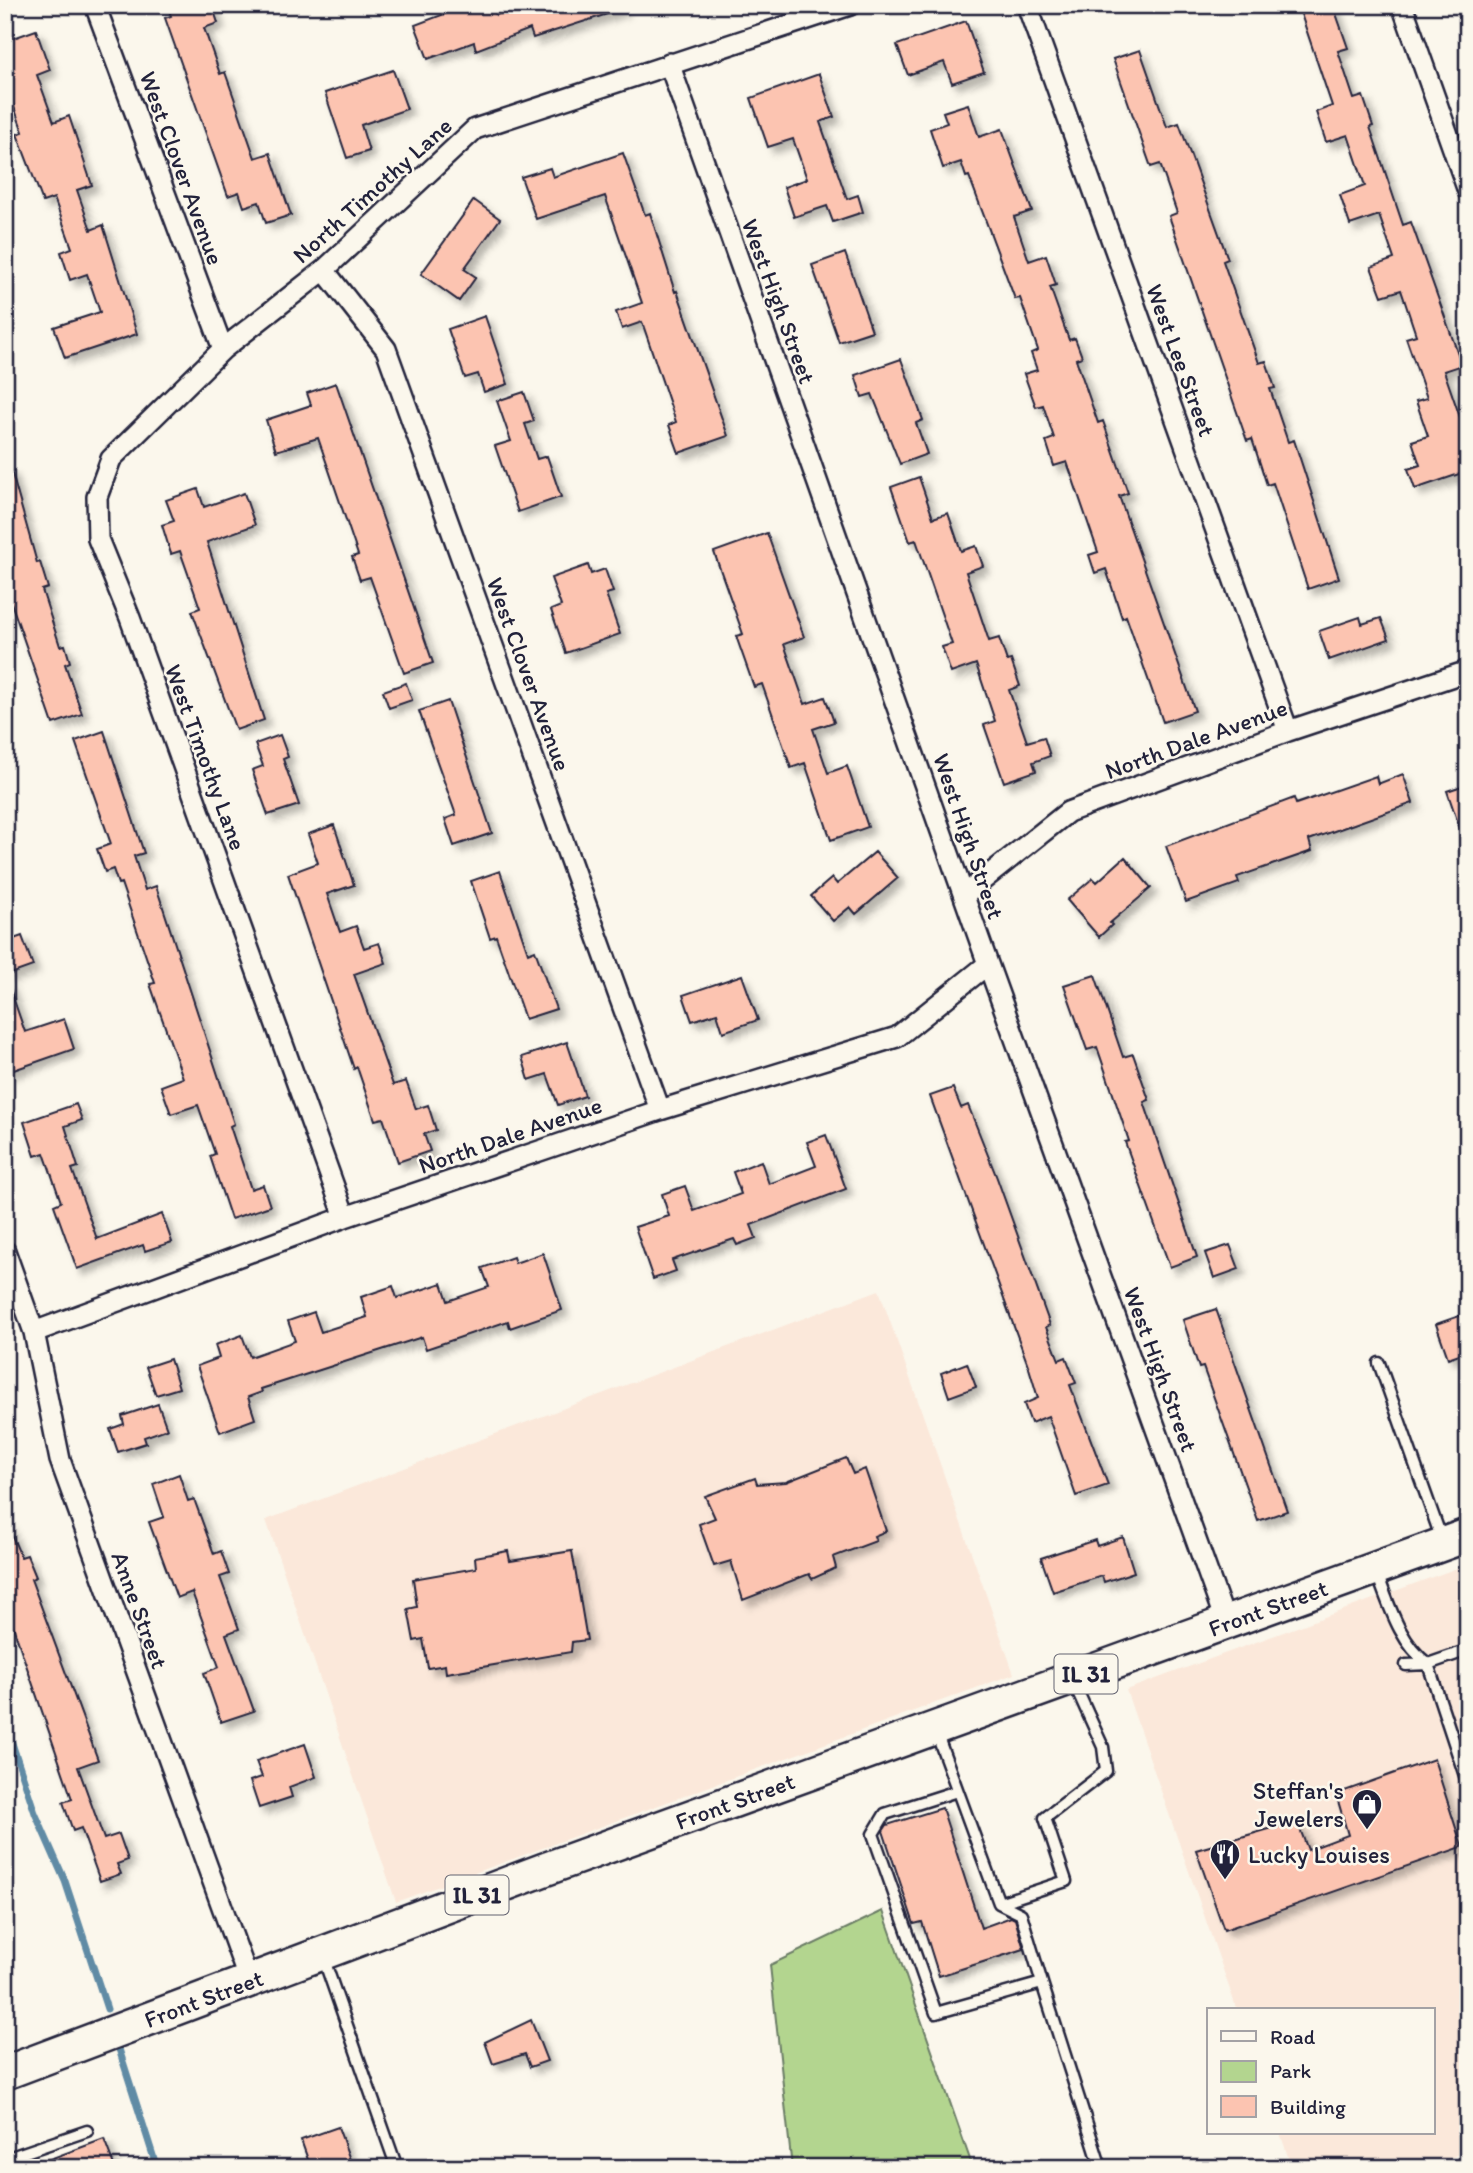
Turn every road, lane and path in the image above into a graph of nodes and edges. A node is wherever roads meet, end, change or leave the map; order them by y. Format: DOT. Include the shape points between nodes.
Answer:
graph roads {
  1 [pos="95,5"];
  2 [pos="850,5"];
  3 [pos="1027,5"];
  4 [pos="1402,5"];
  5 [pos="669,63"];
  6 [pos="1468,191"];
  7 [pos="324,270"];
  8 [pos="223,349"];
  9 [pos="1468,671"];
  10 [pos="1288,731"];
  11 [pos="964,895"];
  12 [pos="988,964"];
  13 [pos="660,1110"];
  14 [pos="345,1217"];
  15 [pos="5,1251"];
  16 [pos="34,1332"];
  17 [pos="1379,1363"];
  18 [pos="1456,1540"];
  19 [pos="1375,1569"];
  20 [pos="1226,1623"];
  21 [pos="1468,1650"];
  22 [pos="1428,1664"];
  23 [pos="1406,1665"];
  24 [pos="1072,1679"];
  25 [pos="934,1729"];
  26 [pos="1468,1785"];
  27 [pos="957,1791"];
  28 [pos="999,1903"];
  29 [pos="322,1954"];
  30 [pos="249,1981"];
  31 [pos="1042,1983"];
  32 [pos="5,2073"];
  33 [pos="87,2131"];
  34 [pos="5,2159"];
  35 [pos="397,2168"];
  36 [pos="1101,2168"];
  1 -- 8 [label="street, West Clover Avenue"];
  2 -- 5 [label="street, North Timothy Lane"];
  3 -- 10 [label="street, West Lee Street"];
  4 -- 6 [label="street"];
  5 -- 7 [label="street, North Timothy Lane" via="475,129"];
  5 -- 11 [label="street, West High Street"];
  7 -- 8 [label="street, North Timothy Lane"];
  7 -- 13 [label="street, West Clover Avenue" via="386,349"];
  8 -- 14 [label="street, West Timothy Lane" via="111,459 97,497 98,538"];
  9 -- 10 [label="street, North Dale Avenue"];
  10 -- 11 [label="street, North Dale Avenue" via="1068,812"];
  11 -- 12 [label="street, West High Street"];
  12 -- 13 [label="street, North Dale Avenue" via="897,1037"];
  12 -- 20 [label="street, West High Street"];
  13 -- 14 [label="street, North Dale Avenue"];
  14 -- 16 [label="street, North Dale Avenue"];
  15 -- 16 [label="street, Anne Street"];
  16 -- 30 [label="street, Anne Street" via="60,1460"];
  17 -- 18 [label="lane"];
  18 -- 19 [label="main road, Front Street / IL 31"];
  19 -- 20 [label="main road, Front Street / IL 31"];
  19 -- 22 [label="lane" via="1408,1645"];
  20 -- 24 [label="main road, Front Street / IL 31"];
  21 -- 22 [label="lane"];
  22 -- 23 [label="lane"];
  22 -- 26 [label="lane"];
  24 -- 25 [label="main road, Front Street / IL 31"];
  24 -- 28 [label="lane" via="1103,1747 1107,1771 1045,1818 1066,1881"];
  25 -- 27 [label="lane"];
  25 -- 29 [label="main road, Front Street / IL 31"];
  27 -- 28 [label="lane"];
  27 -- 31 [label="lane" via="885,1814 873,1834 936,2013"];
  28 -- 31 [label="lane" via="1021,1914"];
  29 -- 30 [label="main road, Front Street / IL 31"];
  29 -- 35 [label="lane"];
  30 -- 32 [label="main road, Front Street / IL 31"];
  31 -- 36 [label="lane"];
  33 -- 34 [label="lane"];
}
